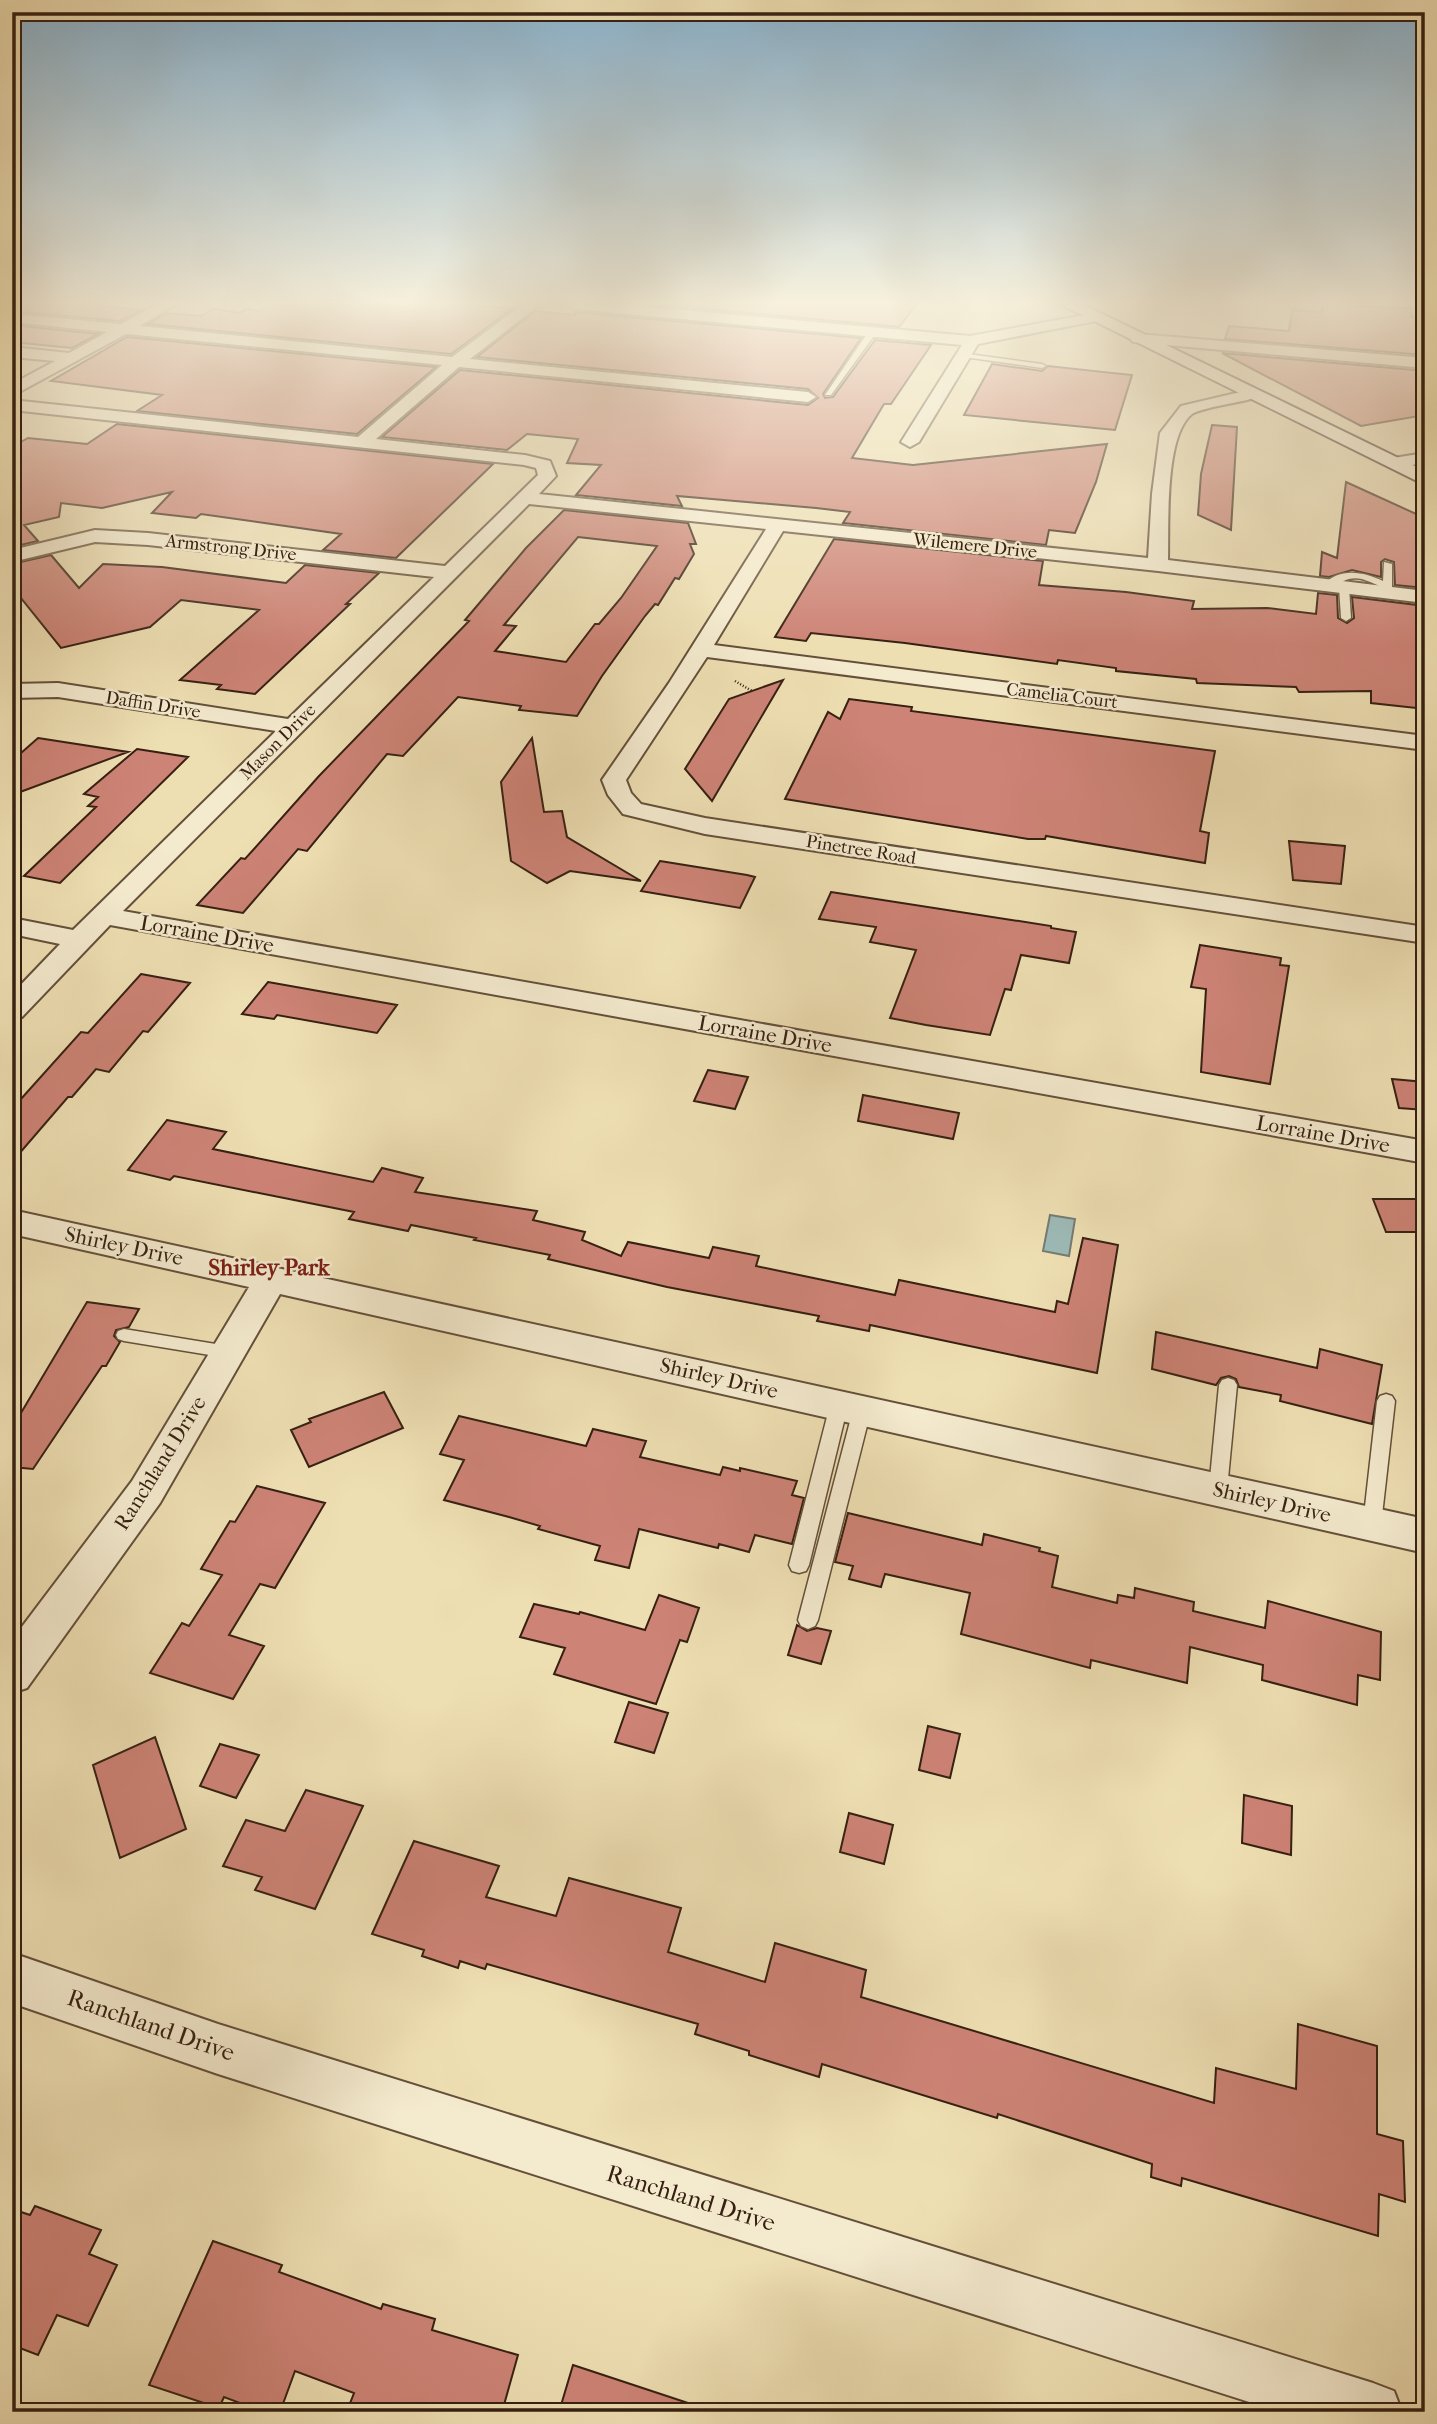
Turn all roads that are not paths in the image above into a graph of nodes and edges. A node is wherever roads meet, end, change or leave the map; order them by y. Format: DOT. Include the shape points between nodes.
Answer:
graph roads {
  1 [pos="136,418"];
  2 [pos="390,418"];
  3 [pos="925,418"];
  4 [pos="1181,418"];
  5 [pos="1298,418"];
  6 [pos="362,442"];
  7 [pos="911,442"];
  8 [pos="1425,458"];
  9 [pos="1393,463"];
  10 [pos="1425,479"];
  11 [pos="525,498"];
  12 [pos="778,526"];
  13 [pos="12,556"];
  14 [pos="1387,564"];
  15 [pos="1158,565"];
  16 [pos="451,573"];
  17 [pos="1336,586"];
  18 [pos="1388,589"];
  19 [pos="1425,597"];
  20 [pos="1346,618"];
  21 [pos="699,649"];
  22 [pos="12,691"];
  23 [pos="293,727"];
  24 [pos="1425,743"];
  25 [pos="105,916"];
  26 [pos="12,926"];
  27 [pos="1425,935"];
  28 [pos="79,940"];
  29 [pos="12,1011"];
  30 [pos="1425,1152"];
  31 [pos="12,1222"];
  32 [pos="272,1278"];
  33 [pos="124,1335"];
  34 [pos="229,1352"];
  35 [pos="1228,1385"];
  36 [pos="1386,1401"];
  37 [pos="850,1407"];
  38 [pos="1218,1489"];
  39 [pos="1372,1524"];
  40 [pos="1425,1536"];
  41 [pos="799,1565"];
  42 [pos="808,1620"];
  43 [pos="12,1674"];
  44 [pos="12,1978"];
  45 [pos="1373,2412"];
  1 -- 6 [label="street"];
  2 -- 6 [label="street"];
  3 -- 7 [label="street"];
  4 -- 15 [label="street" via="1169,433"];
  5 -- 9 [label="main road"];
  6 -- 11 [label="street, Mason Drive" via="544,465 547,476"];
  8 -- 9 [label="street"];
  9 -- 10 [label="main road"];
  11 -- 12 [label="street, Wilemere Drive"];
  11 -- 16 [label="street, Mason Drive"];
  12 -- 15 [label="street, Wilemere Drive"];
  12 -- 21 [label="street, Pinetree Road"];
  13 -- 16 [label="street, Armstrong Drive" via="95,537 148,539"];
  14 -- 18 [label="lane"];
  15 -- 17 [label="street, Wilemere Drive"];
  16 -- 23 [label="street, Mason Drive"];
  17 -- 18 [label="street, Wilemere Drive"];
  17 -- 20 [label="lane"];
  18 -- 19 [label="street, Wilemere Drive"];
  21 -- 24 [label="street, Camelia Court"];
  21 -- 27 [label="street, Pinetree Road" via="614,780 632,809 746,832"];
  22 -- 23 [label="street, Daffin Drive" via="58,690"];
  23 -- 25 [label="street, Mason Drive"];
  25 -- 28 [label="street, Mason Drive"];
  25 -- 30 [label="street, Lorraine Drive"];
  26 -- 28 [label="street"];
  28 -- 29 [label="street, Mason Drive"];
  31 -- 32 [label="street, Shirley Drive"];
  32 -- 34 [label="street, Ranchland Drive"];
  32 -- 37 [label="street, Shirley Drive"];
  33 -- 34 [label="lane"];
  34 -- 43 [label="street, Ranchland Drive" via="146,1492"];
  35 -- 38 [label="lane"];
  36 -- 39 [label="lane"];
  37 -- 38 [label="street, Shirley Drive"];
  37 -- 41 [label="lane"];
  37 -- 42 [label="lane"];
  38 -- 39 [label="street, Shirley Drive"];
  39 -- 40 [label="street, Shirley Drive"];
  44 -- 45 [label="street, Ranchland Drive" via="218,2049"];
}
